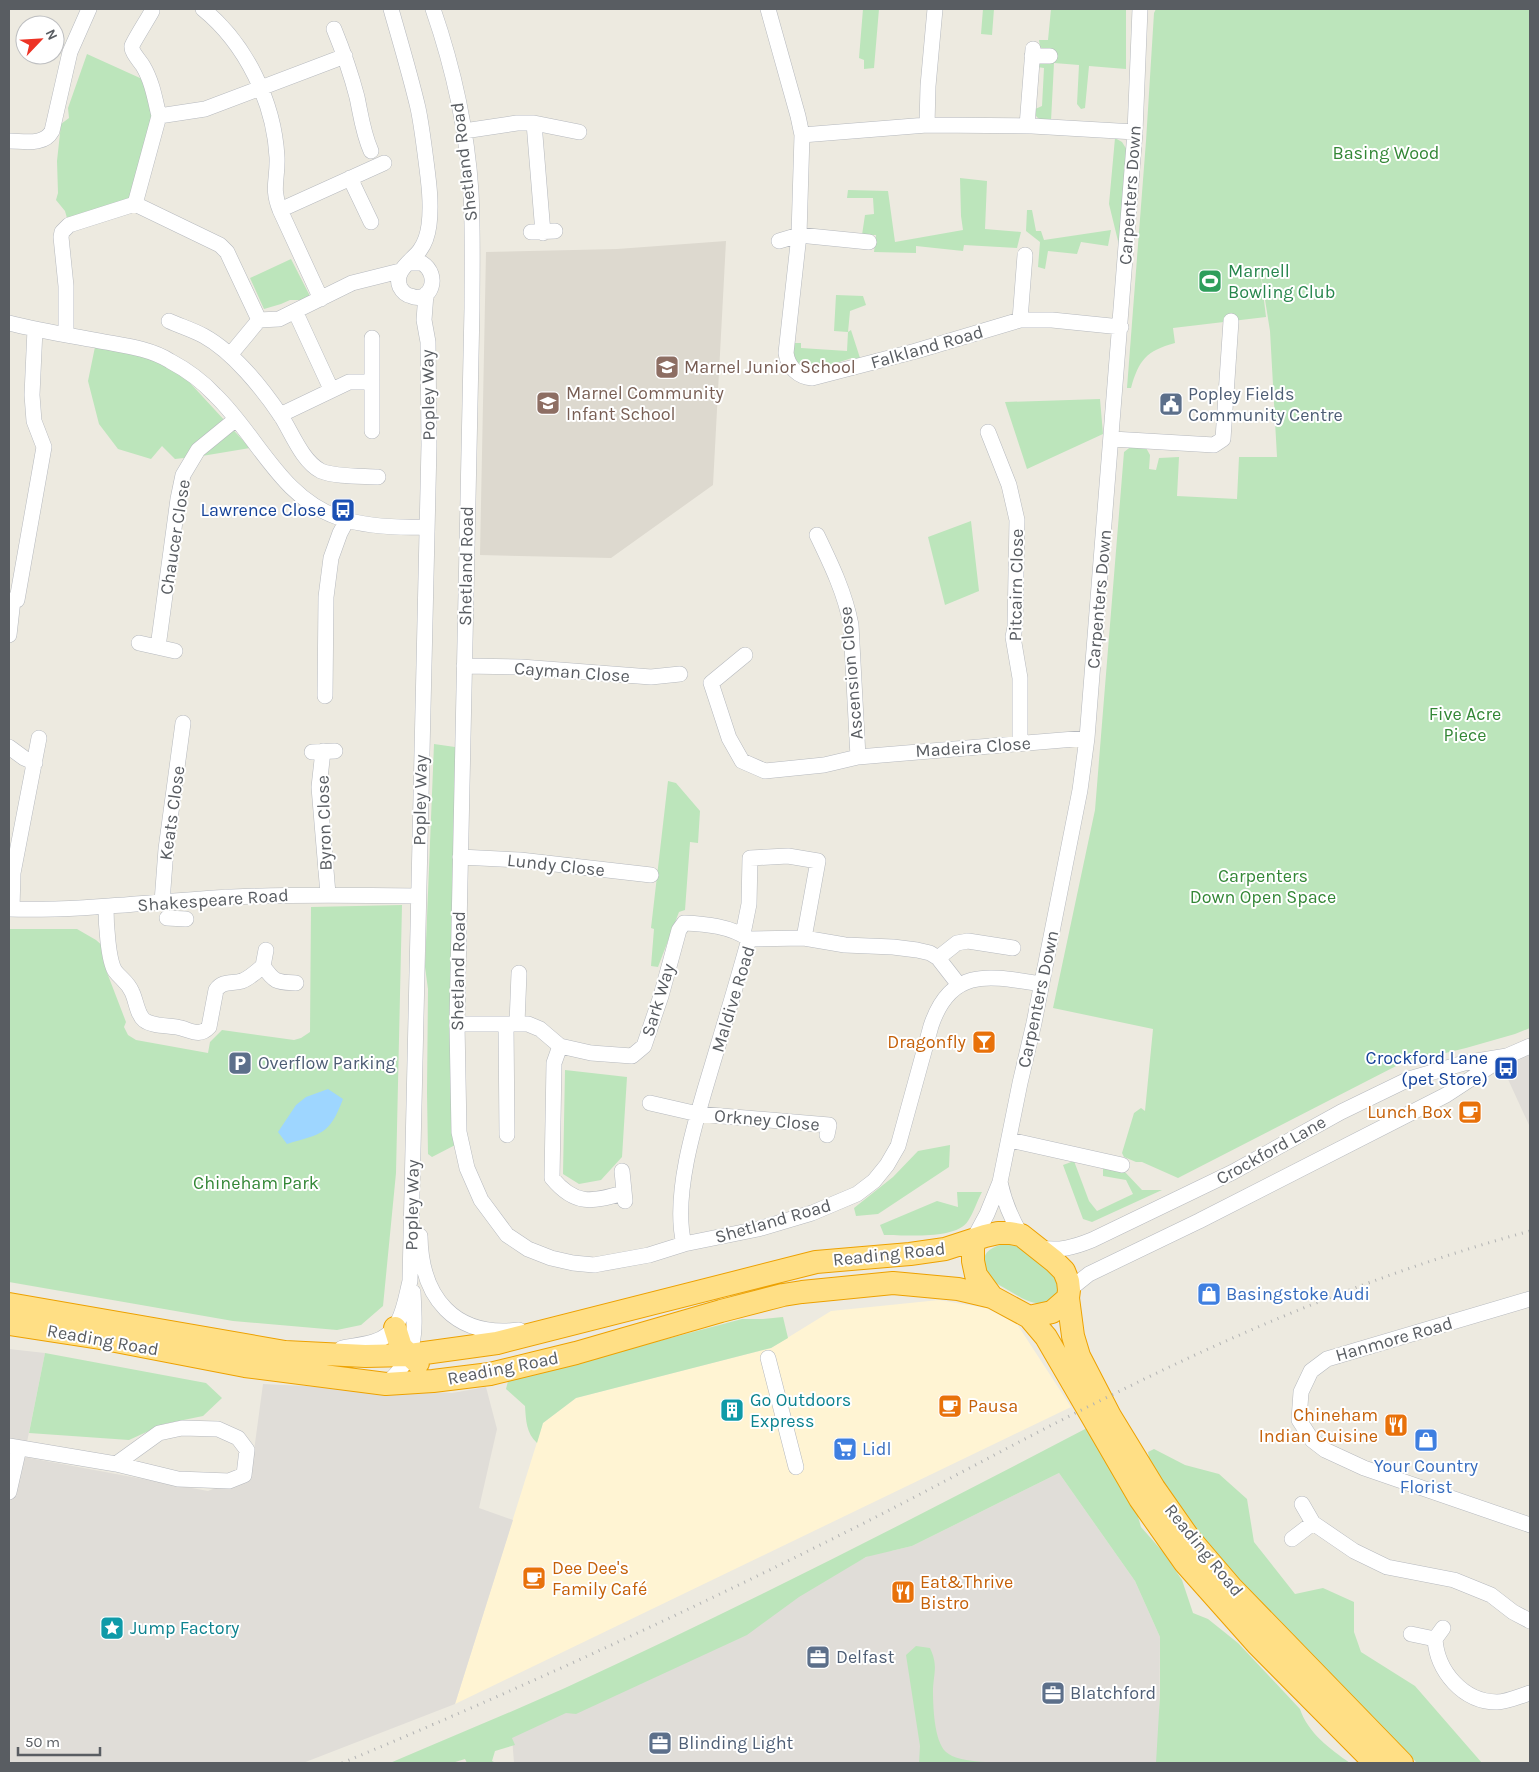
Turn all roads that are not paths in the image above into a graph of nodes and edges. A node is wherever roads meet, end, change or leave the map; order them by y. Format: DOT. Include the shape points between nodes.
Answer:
graph roads {
  1 [pos="89,9"];
  2 [pos="390,9"];
  3 [pos="433,9"];
  4 [pos="768,9"];
  5 [pos="935,9"];
  6 [pos="1140,9"];
  7 [pos="152,11"];
  8 [pos="214,12"];
  9 [pos="334,29"];
  10 [pos="345,56"];
  11 [pos="1050,56"];
  12 [pos="261,89"];
  13 [pos="159,116"];
  14 [pos="534,123"];
  15 [pos="928,125"];
  16 [pos="1027,126"];
  17 [pos="464,131"];
  18 [pos="578,132"];
  19 [pos="1135,132"];
  20 [pos="802,135"];
  21 [pos="9,141"];
  22 [pos="370,151"];
  23 [pos="384,164"];
  24 [pos="350,178"];
  25 [pos="135,204"];
  26 [pos="280,210"];
  27 [pos="371,222"];
  28 [pos="543,232"];
  29 [pos="799,235"];
  30 [pos="779,241"];
  31 [pos="869,242"];
  32 [pos="422,248"];
  33 [pos="1025,255"];
  34 [pos="405,267"];
  35 [pos="428,267"];
  36 [pos="369,279"];
  37 [pos="414,294"];
  38 [pos="321,299"];
  39 [pos="295,312"];
  40 [pos="259,320"];
  41 [pos="1020,320"];
  42 [pos="169,321"];
  43 [pos="1231,321"];
  44 [pos="9,322"];
  45 [pos="1121,327"];
  46 [pos="35,329"];
  47 [pos="66,335"];
  48 [pos="372,338"];
  49 [pos="230,355"];
  50 [pos="372,382"];
  51 [pos="331,389"];
  52 [pos="280,415"];
  53 [pos="236,419"];
  54 [pos="372,431"];
  55 [pos="988,431"];
  56 [pos="1112,439"];
  57 [pos="378,477"];
  58 [pos="347,520"];
  59 [pos="426,527"];
  60 [pos="818,535"];
  61 [pos="11,600"];
  62 [pos="9,636"];
  63 [pos="139,643"];
  64 [pos="158,647"];
  65 [pos="176,651"];
  66 [pos="745,655"];
  67 [pos="464,666"];
  68 [pos="685,675"];
  69 [pos="325,696"];
  70 [pos="185,723"];
  71 [pos="38,738"];
  72 [pos="1087,738"];
  73 [pos="1020,743"];
  74 [pos="9,747"];
  75 [pos="323,751"];
  76 [pos="858,757"];
  77 [pos="34,763"];
  78 [pos="460,858"];
  79 [pos="652,874"];
  80 [pos="328,894"];
  81 [pos="418,896"];
  82 [pos="167,902"];
  83 [pos="106,907"];
  84 [pos="10,909"];
  85 [pos="175,919"];
  86 [pos="746,937"];
  87 [pos="804,938"];
  88 [pos="266,950"];
  89 [pos="1015,950"];
  90 [pos="938,958"];
  91 [pos="263,966"];
  92 [pos="519,973"];
  93 [pos="296,983"];
  94 [pos="1041,984"];
  95 [pos="959,986"];
  96 [pos="456,1024"];
  97 [pos="512,1025"];
  98 [pos="554,1042"];
  99 [pos="1530,1046"];
  100 [pos="1507,1056"];
  101 [pos="650,1103"];
  102 [pos="698,1114"];
  103 [pos="507,1135"];
  104 [pos="827,1135"];
  105 [pos="1010,1140"];
  106 [pos="1122,1165"];
  107 [pos="622,1171"];
  108 [pos="1000,1182"];
  109 [pos="413,1191"];
  110 [pos="1021,1235"];
  111 [pos="973,1240"];
  112 [pos="684,1244"];
  113 [pos="1039,1248"];
  114 [pos="410,1281"];
  115 [pos="1069,1294"];
  116 [pos="992,1297"];
  117 [pos="1530,1299"];
  118 [pos="9,1304"];
  119 [pos="1029,1317"];
  120 [pos="9,1324"];
  121 [pos="564,1327"];
  122 [pos="395,1328"];
  123 [pos="649,1333"];
  124 [pos="285,1352"];
  125 [pos="410,1355"];
  126 [pos="768,1358"];
  127 [pos="386,1384"];
  128 [pos="140,1446"];
  129 [pos="14,1447"];
  130 [pos="116,1464"];
  131 [pos="796,1467"];
  132 [pos="145,1471"];
  133 [pos="9,1492"];
  134 [pos="1302,1504"];
  135 [pos="1313,1523"];
  136 [pos="1530,1525"];
  137 [pos="1292,1540"];
  138 [pos="1530,1620"];
  139 [pos="1411,1634"];
  140 [pos="1530,1693"];
  141 [pos="1375,1763"];
  142 [pos="1402,1763"];
  1 -- 21 [label="street" via="70,52 50,135 42,141"];
  2 -- 32 [label="street" via="418,109 428,175 429,226"];
  3 -- 17 [label="street, Shetland Road" via="446,47"];
  4 -- 20 [label="street, Falkland Road"];
  5 -- 15 [label="street"];
  6 -- 19 [label="street, Carpenters Down"];
  7 -- 13 [label="street" via="132,49 151,83"];
  8 -- 12 [label="street" via="242,53"];
  9 -- 10 [label="street"];
  10 -- 12 [label="street"];
  10 -- 22 [label="street"];
  11 -- 16 [label="street" via="1033,53"];
  12 -- 13 [label="street" via="205,109"];
  12 -- 26 [label="street" via="274,134 277,160 274,191"];
  13 -- 25 [label="street"];
  14 -- 17 [label="street"];
  14 -- 18 [label="street"];
  14 -- 28 [label="street"];
  15 -- 16 [label="street"];
  15 -- 20 [label="street"];
  16 -- 19 [label="street"];
  17 -- 67 [label="street, Shetland Road" via="473,248"];
  19 -- 45 [label="street, Carpenters Down"];
  20 -- 29 [label="street, Falkland Road"];
  23 -- 24 [label="street"];
  24 -- 26 [label="street"];
  24 -- 27 [label="street"];
  25 -- 40 [label="street" via="220,245"];
  25 -- 47 [label="street" via="69,224 62,232"];
  26 -- 38 [label="street"];
  29 -- 30 [label="street"];
  29 -- 31 [label="street"];
  29 -- 41 [label="street, Falkland Road" via="786,353 791,367 802,376 820,376"];
  32 -- 34 [label="street"];
  32 -- 35 [label="street"];
  33 -- 41 [label="street"];
  34 -- 35 [label="street" via="422,263"];
  34 -- 36 [label="street"];
  34 -- 37 [label="street, Popley Way" via="398,280"];
  35 -- 37 [label="street" via="433,283"];
  36 -- 37 [label="street"];
  36 -- 38 [label="street" via="352,283"];
  37 -- 59 [label="street, Popley Way" via="428,342"];
  38 -- 39 [label="street"];
  39 -- 40 [label="street" via="279,319"];
  39 -- 51 [label="street"];
  40 -- 49 [label="street"];
  41 -- 45 [label="street, Falkland Road"];
  42 -- 49 [label="street" via="204,336"];
  43 -- 56 [label="street" via="1222,439 1214,445"];
  44 -- 46 [label="street"];
  45 -- 56 [label="street, Carpenters Down"];
  46 -- 47 [label="street"];
  46 -- 61 [label="street" via="32,395 34,421 44,447 17,600"];
  47 -- 53 [label="street" via="151,352 168,359 190,372"];
  48 -- 50 [label="street"];
  49 -- 52 [label="street"];
  50 -- 51 [label="street" via="349,382"];
  50 -- 54 [label="street"];
  51 -- 52 [label="street"];
  52 -- 57 [label="street" via="315,466 333,474"];
  53 -- 58 [label="street" via="285,480 310,502"];
  53 -- 64 [label="street, Chaucer Close" via="198,450 183,475"];
  55 -- 73 [label="street, Pitcairn Close" via="1009,485 1017,520 1013,637 1020,678"];
  56 -- 72 [label="street, Carpenters Down"];
  58 -- 59 [label="street" via="371,525"];
  58 -- 69 [label="street" via="331,558 326,597"];
  59 -- 81 [label="street, Popley Way"];
  60 -- 76 [label="street, Ascension Close" via="849,611"];
  61 -- 62 [label="street"];
  63 -- 64 [label="street"];
  64 -- 65 [label="street"];
  66 -- 76 [label="street, Madeira Close" via="711,683 729,738 742,761 765,771 824,765"];
  67 -- 68 [label="street, Cayman Close" via="651,677"];
  67 -- 78 [label="street, Shetland Road"];
  70 -- 82 [label="street, Keats Close" via="165,857"];
  71 -- 77 [label="street"];
  72 -- 73 [label="street, Madeira Close"];
  72 -- 94 [label="street, Carpenters Down" via="1080,790"];
  73 -- 76 [label="street, Madeira Close"];
  74 -- 77 [label="street"];
  75 -- 80 [label="street, Byron Close" via="319,787"];
  77 -- 84 [label="street" via="13,873"];
  78 -- 79 [label="street, Lundy Close" via="520,860"];
  78 -- 96 [label="street, Shetland Road"];
  80 -- 81 [label="street, Shakespeare Road"];
  80 -- 82 [label="street, Shakespeare Road"];
  81 -- 109 [label="street, Popley Way"];
  82 -- 83 [label="street, Shakespeare Road"];
  82 -- 85 [label="street, Keats Close"];
  83 -- 84 [label="street, Shakespeare Road"];
  83 -- 91 [label="street" via="108,940 115,971 126,981 144,1020 198,1034 205,1032 219,985 241,981"];
  86 -- 87 [label="street, Maldive Road"];
  86 -- 87 [label="street" via="750,858 788,856 818,861"];
  86 -- 98 [label="street, Sark Way" via="710,924 684,922 644,1046 632,1056 591,1053"];
  86 -- 102 [label="street, Maldive Road"];
  87 -- 90 [label="street, Maldive Road" via="845,945 917,950"];
  88 -- 91 [label="street"];
  89 -- 90 [label="street" via="968,941 957,943"];
  90 -- 95 [label="street"];
  91 -- 93 [label="street" via="277,982"];
  92 -- 97 [label="street"];
  94 -- 95 [label="street, Shetland Road" via="990,977 973,979"];
  94 -- 105 [label="street, Carpenters Down"];
  95 -- 112 [label="street, Shetland Road" via="943,999 935,1012 898,1146 874,1181 857,1194 812,1213 758,1230"];
  96 -- 97 [label="street"];
  96 -- 112 [label="street, Shetland Road" via="459,1132 467,1168 481,1200 508,1235 528,1249 551,1258 594,1265"];
  97 -- 98 [label="street" via="528,1024 540,1029"];
  97 -- 103 [label="street"];
  98 -- 107 [label="street" via="552,1178 562,1190 580,1200 624,1198"];
  99 -- 100 [label="street, Crockford Lane"];
  100 -- 113 [label="street, Crockford Lane" via="1464,1063 1409,1079 1217,1180 1092,1240 1055,1250"];
  100 -- 115 [label="street, Crockford Lane" via="1446,1095 1201,1225 1089,1274"];
  101 -- 102 [label="street"];
  102 -- 104 [label="street, Orkney Close" via="828,1124"];
  102 -- 112 [label="street, Maldive Road" via="684,1176"];
  105 -- 106 [label="street"];
  105 -- 108 [label="street, Carpenters Down"];
  108 -- 110 [label="street, Carpenters Down" via="1011,1218"];
  108 -- 111 [label="street, Carpenters Down"];
  109 -- 114 [label="street, Popley Way"];
  109 -- 121 [label="street" via="418,1202 424,1270 443,1308 454,1318 469,1326 488,1330"];
  110 -- 111 [label="highway" via="998,1233"];
  110 -- 113 [label="highway"];
  111 -- 116 [label="highway" via="976,1276"];
  111 -- 121 [label="highway, Reading Road" via="945,1249 910,1254 816,1262"];
  113 -- 115 [label="highway" via="1064,1271"];
  114 -- 122 [label="street, Popley Way"];
  114 -- 125 [label="street, Popley Way" via="414,1329"];
  115 -- 119 [label="highway" via="1052,1312"];
  115 -- 142 [label="highway, Reading Road" via="1073,1336 1079,1356 1110,1416 1154,1488 1231,1587"];
  116 -- 119 [label="highway"];
  116 -- 123 [label="highway, Reading Road" via="958,1289 893,1283 853,1286 783,1295"];
  117 -- 136 [label="street, Hanmore Road" via="1327,1359 1306,1379 1301,1392 1299,1420 1312,1440 1345,1460"];
  118 -- 124 [label="highway, Reading Road"];
  119 -- 141 [label="highway, Reading Road" via="1046,1337 1140,1499 1185,1563 1257,1644"];
  120 -- 127 [label="highway, Reading Road" via="245,1366"];
  121 -- 125 [label="highway, Reading Road" via="497,1343"];
  122 -- 124 [label="street" via="374,1342"];
  122 -- 125 [label="highway" via="401,1347"];
  123 -- 125 [label="highway" via="633,1330 497,1362 456,1366 432,1368 421,1365"];
  123 -- 127 [label="highway, Reading Road" via="490,1374"];
  124 -- 125 [label="highway, Reading Road"];
  125 -- 127 [label="street, Popley Way"];
  126 -- 131 [label="street"];
  128 -- 130 [label="street"];
  128 -- 132 [label="street"];
  128 -- 132 [label="street" via="159,1433 182,1428 218,1429 238,1438 247,1450 244,1475 229,1481 178,1479"];
  129 -- 130 [label="street"];
  129 -- 133 [label="street"];
  130 -- 132 [label="street"];
  134 -- 135 [label="street"];
  135 -- 137 [label="street"];
  135 -- 138 [label="street" via="1354,1551 1387,1567 1454,1580 1491,1595"];
  139 -- 140 [label="street" via="1439,1633 1440,1663 1448,1676 1476,1699 1498,1702"];
}
